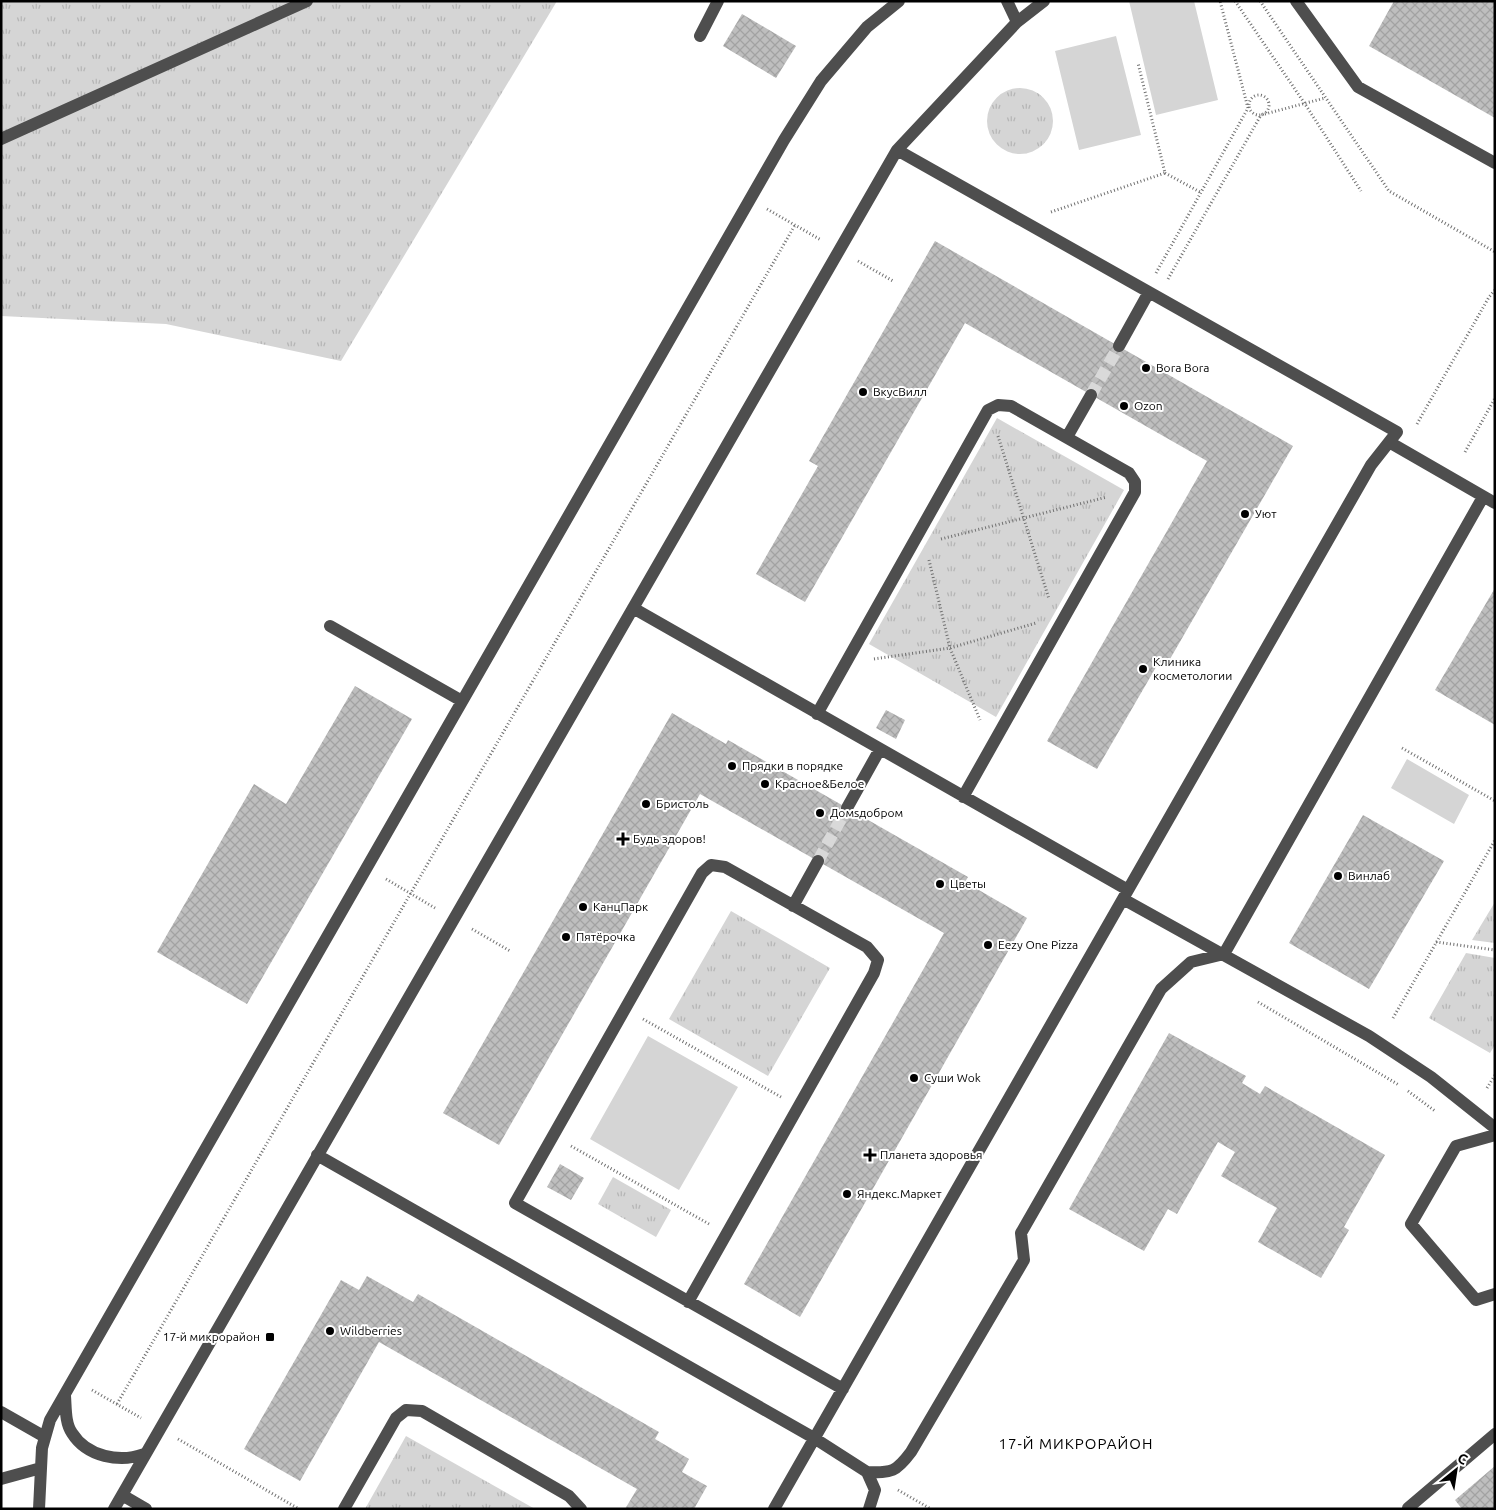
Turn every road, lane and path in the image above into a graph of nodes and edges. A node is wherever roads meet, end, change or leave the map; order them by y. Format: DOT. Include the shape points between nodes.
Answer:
graph roads {
  1 [pos="307,1"];
  2 [pos="718,1"];
  3 [pos="899,1"];
  4 [pos="1006,1"];
  5 [pos="1044,1"];
  6 [pos="1220,1"];
  7 [pos="1235,1"];
  8 [pos="1260,1"];
  9 [pos="1296,1"];
  10 [pos="1016,22"];
  11 [pos="700,36"];
  12 [pos="1138,63"];
  13 [pos="1326,98"];
  14 [pos="1305,104"];
  15 [pos="1248,108"];
  16 [pos="1261,115"];
  17 [pos="1,139"];
  18 [pos="897,150"];
  19 [pos="1495,163"];
  20 [pos="1165,173"];
  21 [pos="1361,191"];
  22 [pos="1200,192"];
  23 [pos="763,207"];
  24 [pos="1046,214"];
  25 [pos="795,226"];
  26 [pos="821,240"];
  27 [pos="1495,252"];
  28 [pos="858,261"];
  29 [pos="1155,274"];
  30 [pos="1168,280"];
  31 [pos="893,281"];
  32 [pos="1495,290"];
  33 [pos="1149,292"];
  34 [pos="1119,346"];
  35 [pos="1091,395"];
  36 [pos="1495,398"];
  37 [pos="998,405"];
  38 [pos="1416,425"];
  39 [pos="1066,437"];
  40 [pos="1388,442"];
  41 [pos="1465,452"];
  42 [pos="1136,482"];
  43 [pos="1489,500"];
  44 [pos="1024,518"];
  45 [pos="920,540"];
  46 [pos="633,608"];
  47 [pos="1058,619"];
  48 [pos="330,626"];
  49 [pos="950,648"];
  50 [pos="846,662"];
  51 [pos="462,701"];
  52 [pos="817,714"];
  53 [pos="992,746"];
  54 [pos="1402,748"];
  55 [pos="880,749"];
  56 [pos="963,797"];
  57 [pos="1495,800"];
  58 [pos="847,808"];
  59 [pos="1495,840"];
  60 [pos="818,861"];
  61 [pos="384,878"];
  62 [pos="411,894"];
  63 [pos="1126,895"];
  64 [pos="793,906"];
  65 [pos="434,908"];
  66 [pos="472,929"];
  67 [pos="1436,942"];
  68 [pos="1495,950"];
  69 [pos="510,951"];
  70 [pos="1224,954"];
  71 [pos="1251,998"];
  72 [pos="625,1009"];
  73 [pos="1392,1018"];
  74 [pos="1495,1075"];
  75 [pos="1487,1088"];
  76 [pos="799,1107"];
  77 [pos="1436,1112"];
  78 [pos="1495,1128"];
  79 [pos="1495,1135"];
  80 [pos="553,1136"];
  81 [pos="318,1155"];
  82 [pos="726,1234"];
  83 [pos="1495,1294"];
  84 [pos="688,1302"];
  85 [pos="90,1389"];
  86 [pos="843,1389"];
  87 [pos="65,1396"];
  88 [pos="118,1404"];
  89 [pos="1,1412"];
  90 [pos="141,1418"];
  91 [pos="1495,1434"];
  92 [pos="45,1437"];
  93 [pos="175,1438"];
  94 [pos="814,1438"];
  95 [pos="144,1454"];
  96 [pos="41,1468"];
  97 [pos="868,1472"];
  98 [pos="1,1479"];
  99 [pos="122,1495"];
  100 [pos="38,1509"];
  101 [pos="114,1509"];
  102 [pos="146,1509"];
  103 [pos="299,1509"];
  104 [pos="344,1509"];
  105 [pos="581,1509"];
  106 [pos="774,1509"];
  107 [pos="869,1509"];
  108 [pos="1409,1509"];
  1 -- 17 [label="street"];
  2 -- 11 [label="street"];
  3 -- 51 [label="street" via="867,27 821,80"];
  4 -- 10 [label="street"];
  5 -- 10 [label="street"];
  6 -- 15 [label="path"];
  7 -- 14 [label="path"];
  8 -- 13 [label="path"];
  9 -- 19 [label="street" via="1358,86"];
  10 -- 18 [label="street"];
  12 -- 20 [label="path"];
  13 -- 14 [label="path"];
  13 -- 27 [label="path" via="1389,191"];
  14 -- 16 [label="path"];
  14 -- 21 [label="path"];
  15 -- 16 [label="path"];
  15 -- 16 [label="path" via="1249,100 1255,94 1264,95 1269,102 1268,110"];
  15 -- 22 [label="path"];
  16 -- 30 [label="path"];
  18 -- 33 [label="street"];
  18 -- 46 [label="street"];
  20 -- 22 [label="path"];
  20 -- 24 [label="path"];
  22 -- 29 [label="path"];
  23 -- 25 [label="path"];
  25 -- 26 [label="path"];
  25 -- 62 [label="path"];
  28 -- 31 [label="path"];
  32 -- 38 [label="path"];
  33 -- 34 [label="street"];
  33 -- 40 [label="street" via="1397,432"];
  35 -- 39 [label="street"];
  36 -- 41 [label="path"];
  37 -- 39 [label="street" via="1011,406"];
  37 -- 44 [label="path" via="997,431"];
  37 -- 45 [label="street" via="988,410"];
  39 -- 42 [label="street" via="1129,473"];
  40 -- 43 [label="street"];
  40 -- 63 [label="street"];
  42 -- 44 [label="path" via="1115,495"];
  42 -- 47 [label="street" via="1135,492"];
  43 -- 70 [label="street"];
  44 -- 45 [label="path"];
  44 -- 47 [label="path"];
  45 -- 49 [label="path"];
  45 -- 50 [label="street"];
  46 -- 52 [label="street"];
  46 -- 81 [label="street"];
  47 -- 49 [label="path"];
  47 -- 53 [label="street"];
  48 -- 51 [label="street"];
  49 -- 50 [label="path"];
  49 -- 53 [label="path"];
  50 -- 52 [label="street"];
  51 -- 87 [label="street"];
  52 -- 55 [label="street"];
  53 -- 56 [label="street"];
  54 -- 57 [label="path"];
  55 -- 56 [label="street"];
  55 -- 58 [label="street"];
  56 -- 63 [label="street"];
  59 -- 67 [label="path"];
  60 -- 64 [label="street"];
  61 -- 62 [label="path"];
  62 -- 65 [label="path"];
  62 -- 88 [label="path"];
  63 -- 70 [label="street"];
  63 -- 86 [label="street"];
  64 -- 72 [label="street" via="725,867 711,865 702,873"];
  64 -- 76 [label="street" via="867,948 878,960 874,973"];
  66 -- 69 [label="path"];
  67 -- 68 [label="path"];
  67 -- 73 [label="path"];
  70 -- 78 [label="street" via="1369,1036 1431,1077"];
  70 -- 97 [label="street" via="1191,962 1161,989 1021,1233 1024,1260 911,1452 900,1467 886,1473"];
  71 -- 77 [label="path" via="1406,1088"];
  72 -- 76 [label="path"];
  72 -- 80 [label="street"];
  74 -- 75 [label="path"];
  76 -- 82 [label="street"];
  79 -- 83 [label="street" via="1456,1146 1411,1224 1476,1300"];
  80 -- 82 [label="path"];
  80 -- 84 [label="street" via="515,1203"];
  81 -- 94 [label="street"];
  81 -- 95 [label="street"];
  82 -- 84 [label="street"];
  84 -- 86 [label="street"];
  85 -- 88 [label="path"];
  86 -- 94 [label="street"];
  87 -- 92 [label="street" via="50,1420"];
  87 -- 95 [label="street" via="71,1433 84,1446 97,1454 118,1458 131,1459"];
  88 -- 90 [label="path"];
  89 -- 92 [label="street"];
  91 -- 108 [label="street"];
  92 -- 96 [label="street"];
  93 -- 103 [label="path"];
  94 -- 97 [label="street"];
  94 -- 106 [label="street"];
  95 -- 99 [label="street"];
  96 -- 98 [label="street"];
  96 -- 100 [label="street"];
  97 -- 107 [label="street" via="876,1490"];
  99 -- 101 [label="street"];
  99 -- 102 [label="street"];
  104 -- 105 [label="street" via="396,1418 406,1410 422,1411 569,1496"];
}
